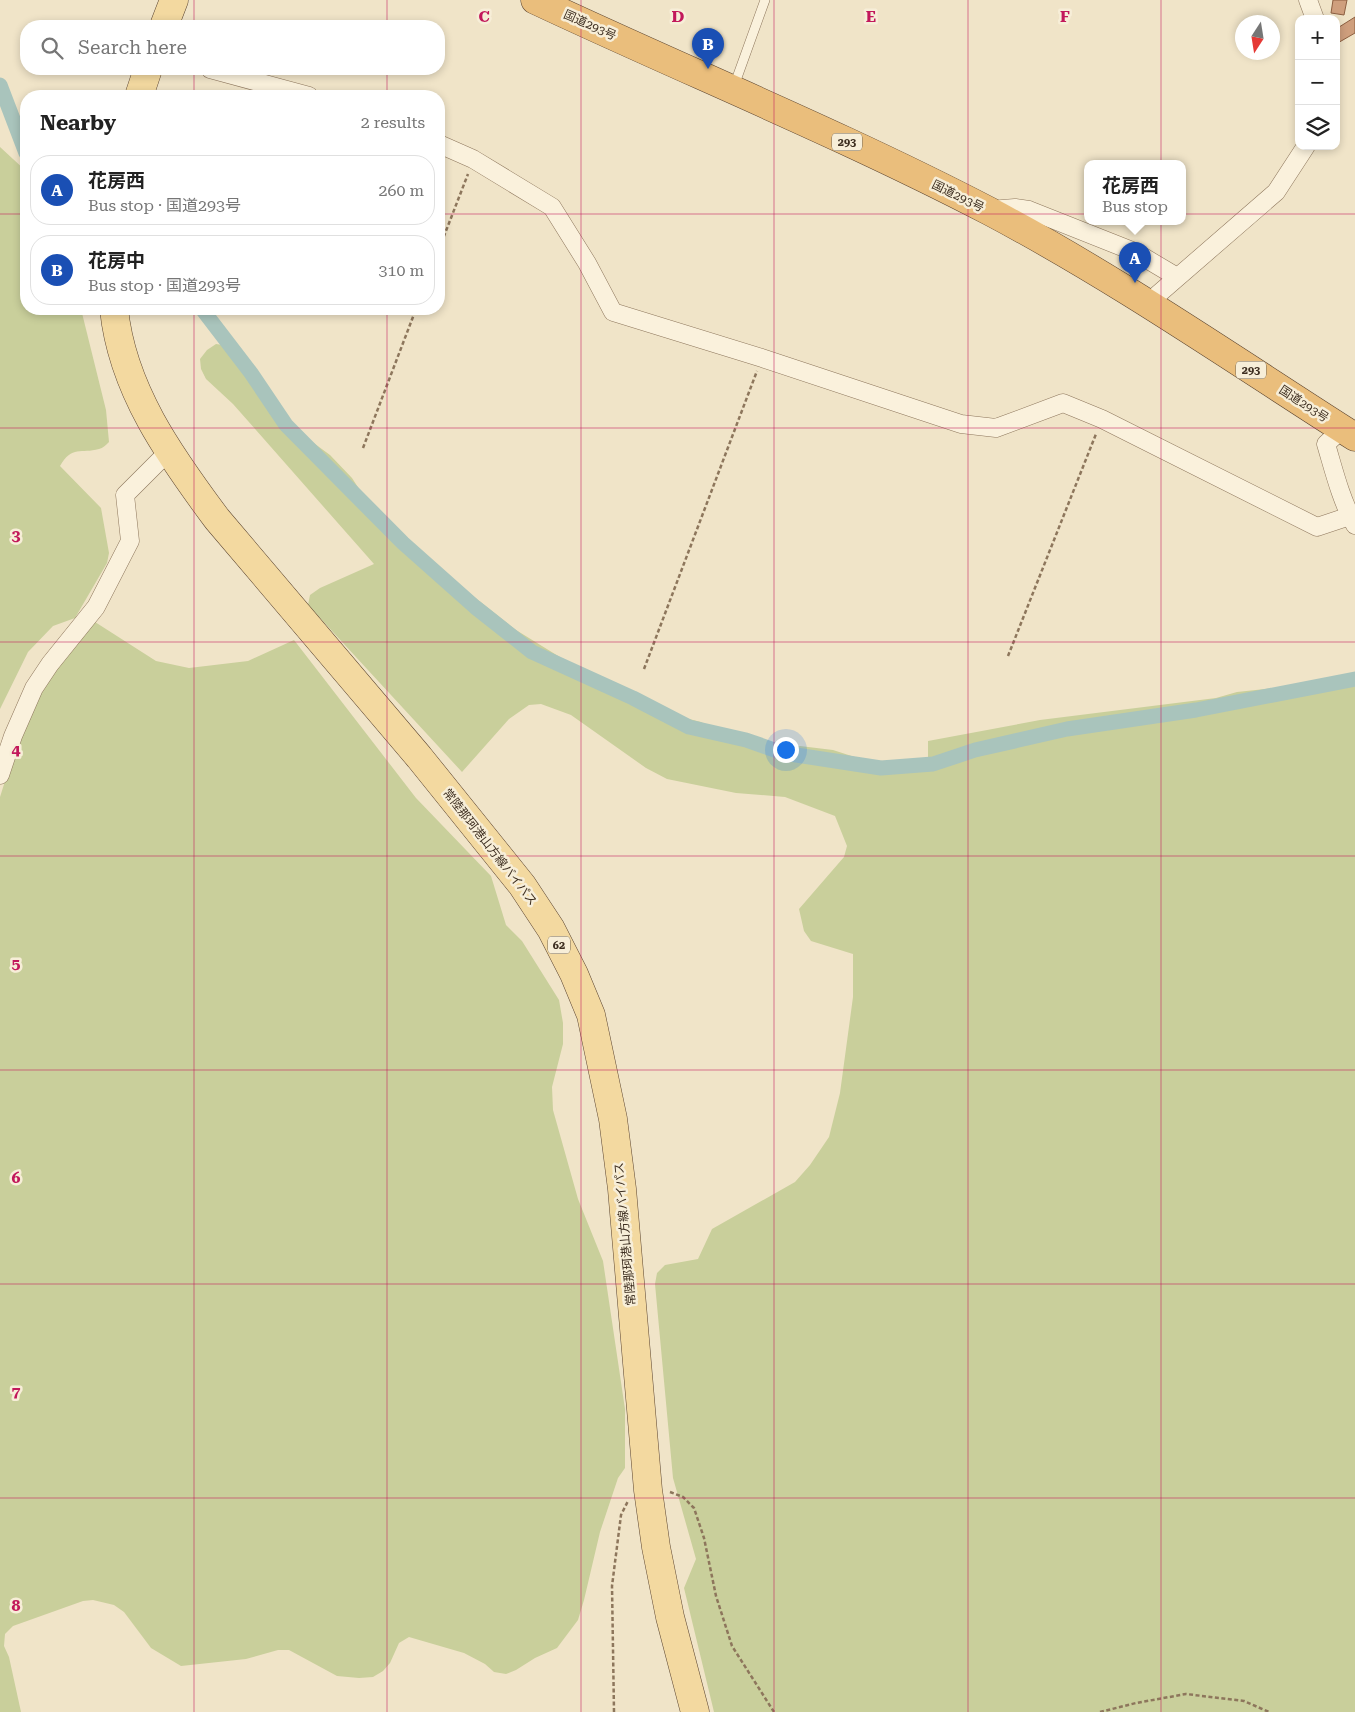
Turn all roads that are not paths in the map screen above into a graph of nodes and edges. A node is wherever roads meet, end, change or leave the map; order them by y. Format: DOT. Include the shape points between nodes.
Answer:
graph roads {
  1 [pos="174,0"];
  2 [pos="536,0"];
  3 [pos="765,0"];
  4 [pos="1308,0"];
  5 [pos="1314,15"];
  6 [pos="166,20"];
  7 [pos="146,75"];
  8 [pos="232,75"];
  9 [pos="733,89"];
  10 [pos="141,90"];
  11 [pos="287,90"];
  12 [pos="445,147"];
  13 [pos="1304,150"];
  14 [pos="988,210"];
  15 [pos="1177,278"];
  16 [pos="1148,303"];
  17 [pos="115,315"];
  18 [pos="1349,433"];
  19 [pos="169,451"];
  20 [pos="1352,521"];
  21 [pos="0,775"];
  22 [pos="695,1712"];
  1 -- 6 [label="main road"];
  2 -- 9 [label="highway, 国道293号 / 293"];
  3 -- 9 [label="lane"];
  4 -- 5 [label="street"];
  7 -- 10 [label="main road"];
  8 -- 11 [label="street"];
  9 -- 14 [label="highway, 国道293号 / 293"];
  12 -- 20 [label="street" via="473,159 552,207 613,312 961,424 996,428 1063,403 1102,419 1317,526"];
  13 -- 15 [label="street" via="1276,192"];
  14 -- 15 [label="street" via="1029,210 1135,252"];
  14 -- 16 [label="highway, 国道293号 / 293"];
  15 -- 16 [label="street"];
  16 -- 18 [label="highway, 国道293号 / 293"];
  17 -- 19 [label="main road, 常陸那珂港山方線バイパス / 62" via="126,367 144,409"];
  18 -- 20 [label="street" via="1326,444"];
  19 -- 21 [label="street" via="124,494 130,541 96,607 34,688"];
  19 -- 22 [label="main road, 常陸那珂港山方線バイパス / 62" via="217,519 419,757 522,885 574,974 591,1015 614,1119 648,1490 668,1608"];
}
